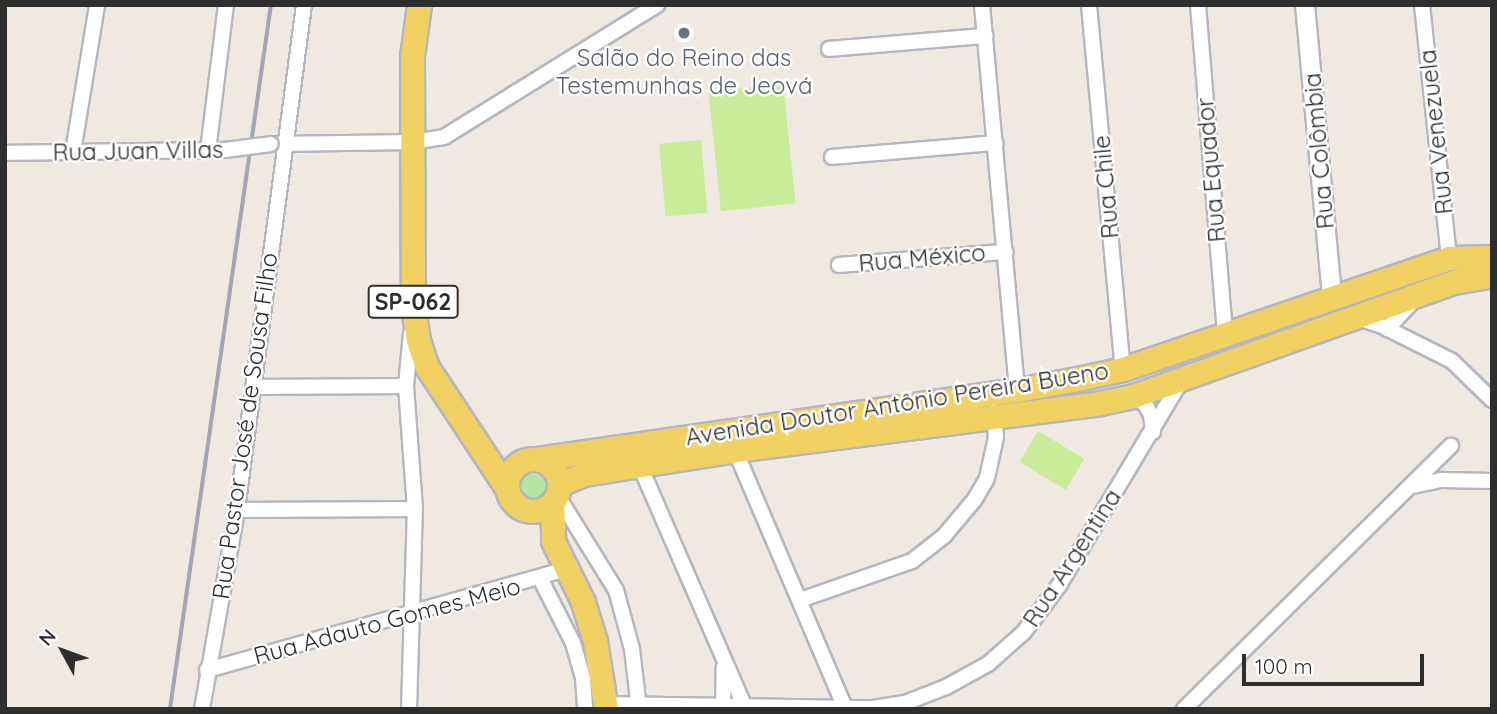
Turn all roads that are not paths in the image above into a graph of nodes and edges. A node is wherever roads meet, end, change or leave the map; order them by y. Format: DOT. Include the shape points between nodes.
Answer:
graph roads {
  1 [pos="97,5"];
  2 [pos="226,5"];
  3 [pos="304,5"];
  4 [pos="419,5"];
  5 [pos="657,5"];
  6 [pos="982,5"];
  7 [pos="1089,5"];
  8 [pos="1198,5"];
  9 [pos="1305,5"];
  10 [pos="1422,5"];
  11 [pos="985,36"];
  12 [pos="829,49"];
  13 [pos="412,142"];
  14 [pos="995,142"];
  15 [pos="278,143"];
  16 [pos="208,151"];
  17 [pos="73,152"];
  18 [pos="5,153"];
  19 [pos="832,157"];
  20 [pos="1005,252"];
  21 [pos="1492,257"];
  22 [pos="1449,258"];
  23 [pos="839,265"];
  24 [pos="1492,275"];
  25 [pos="1422,293"];
  26 [pos="1331,297"];
  27 [pos="413,308"];
  28 [pos="1345,322"];
  29 [pos="1387,329"];
  30 [pos="1225,334"];
  31 [pos="1123,369"];
  32 [pos="1184,376"];
  33 [pos="406,386"];
  34 [pos="253,387"];
  35 [pos="1017,390"];
  36 [pos="987,392"];
  37 [pos="1133,396"];
  38 [pos="1492,400"];
  39 [pos="995,415"];
  40 [pos="1153,432"];
  41 [pos="481,443"];
  42 [pos="1451,446"];
  43 [pos="735,450"];
  44 [pos="528,461"];
  45 [pos="640,466"];
  46 [pos="1492,481"];
  47 [pos="1413,486"];
  48 [pos="506,487"];
  49 [pos="556,494"];
  50 [pos="518,508"];
  51 [pos="415,509"];
  52 [pos="237,510"];
  53 [pos="562,563"];
  54 [pos="540,578"];
  55 [pos="800,600"];
  56 [pos="411,614"];
  57 [pos="724,662"];
  58 [pos="207,670"];
  59 [pos="744,705"];
  60 [pos="723,706"];
  61 [pos="905,706"];
  62 [pos="599,707"];
  63 [pos="638,707"];
  64 [pos="769,707"];
  65 [pos="845,708"];
  66 [pos="202,709"];
  67 [pos="409,709"];
  68 [pos="1184,709"];
  1 -- 17 [label="street"];
  2 -- 16 [label="street"];
  3 -- 15 [label="street, Rua Pastor José de Sousa Filho"];
  4 -- 13 [label="main road, SP-062" via="412,56"];
  5 -- 13 [label="street, Rua Juan Villas" via="444,137"];
  6 -- 11 [label="street"];
  7 -- 31 [label="street, Rua Chile"];
  8 -- 30 [label="street, Rua Equador"];
  9 -- 26 [label="street, Rua Colômbia"];
  10 -- 22 [label="street, Rua Venezuela"];
  11 -- 12 [label="street"];
  11 -- 14 [label="street"];
  13 -- 15 [label="street, Rua Juan Villas"];
  13 -- 27 [label="main road, SP-062"];
  14 -- 19 [label="street"];
  14 -- 20 [label="street"];
  15 -- 16 [label="street, Rua Juan Villas, bridge"];
  15 -- 34 [label="street, Rua Pastor José de Sousa Filho"];
  16 -- 17 [label="street, Rua Juan Villas"];
  17 -- 18 [label="street, Rua Juan Villas"];
  20 -- 23 [label="street, Rua México"];
  20 -- 35 [label="street"];
  21 -- 22 [label="main road, Avenida Doutor Antônio Pereira Bueno"];
  22 -- 25 [label="main road" via="1442,280"];
  22 -- 26 [label="main road, Avenida Doutor Antônio Pereira Bueno"];
  24 -- 25 [label="main road, Avenida Doutor Antônio Pereira Bueno"];
  25 -- 28 [label="main road, Avenida Doutor Antônio Pereira Bueno"];
  25 -- 29 [label="street"];
  26 -- 28 [label="main road" via="1351,307"];
  26 -- 28 [label="main road" via="1320,317"];
  26 -- 30 [label="main road, Avenida Doutor Antônio Pereira Bueno"];
  27 -- 33 [label="street"];
  27 -- 41 [label="main road, SP-062" via="427,367"];
  28 -- 29 [label="street"];
  28 -- 32 [label="main road, Avenida Doutor Antônio Pereira Bueno"];
  29 -- 38 [label="street" via="1452,361"];
  30 -- 31 [label="main road, Avenida Doutor Antônio Pereira Bueno"];
  31 -- 35 [label="main road, Avenida Doutor Antônio Pereira Bueno"];
  32 -- 37 [label="main road, Avenida Doutor Antônio Pereira Bueno"];
  32 -- 40 [label="street, Rua Argentina"];
  33 -- 34 [label="street"];
  33 -- 51 [label="street"];
  34 -- 52 [label="street, Rua Pastor José de Sousa Filho"];
  35 -- 36 [label="main road, Avenida Doutor Antônio Pereira Bueno"];
  36 -- 39 [label="street"];
  36 -- 44 [label="main road, Avenida Doutor Antônio Pereira Bueno"];
  37 -- 39 [label="main road, Avenida Doutor Antônio Pereira Bueno"];
  37 -- 40 [label="street" via="1152,415"];
  39 -- 43 [label="main road, Avenida Doutor Antônio Pereira Bueno"];
  39 -- 55 [label="street" via="992,463 975,499 944,536 912,562"];
  40 -- 61 [label="street, Rua Argentina" via="1060,584 1024,632 988,664"];
  41 -- 44 [label="main road, SP-062" via="505,461"];
  41 -- 48 [label="main road, SP-062"];
  42 -- 47 [label="street"];
  43 -- 45 [label="main road, Avenida Doutor Antônio Pereira Bueno"];
  43 -- 55 [label="street"];
  44 -- 48 [label="main road" via="511,470"];
  44 -- 49 [label="main road, SP-062" via="548,463 557,473"];
  45 -- 49 [label="main road, Avenida Doutor Antônio Pereira Bueno" via="584,474"];
  45 -- 57 [label="street"];
  46 -- 47 [label="street" via="1442,480"];
  47 -- 68 [label="street"];
  48 -- 50 [label="main road, SP-062"];
  49 -- 50 [label="main road" via="544,510"];
  49 -- 53 [label="main road, SP-062" via="551,524"];
  49 -- 63 [label="street" via="616,590 632,649"];
  50 -- 53 [label="main road, SP-062"];
  51 -- 52 [label="street"];
  51 -- 56 [label="street"];
  52 -- 58 [label="street, Rua Pastor José de Sousa Filho"];
  53 -- 54 [label="street, Rua Adauto Gomes Meio"];
  53 -- 62 [label="main road, SP-062" via="583,602 595,641"];
  54 -- 56 [label="street, Rua Adauto Gomes Meio"];
  54 -- 62 [label="street"];
  55 -- 65 [label="street"];
  56 -- 58 [label="street, Rua Adauto Gomes Meio"];
  56 -- 67 [label="street"];
  57 -- 59 [label="street"];
  57 -- 60 [label="street"];
  58 -- 66 [label="street, Rua Pastor José de Sousa Filho"];
  59 -- 60 [label="street, Rua Argentina"];
  59 -- 64 [label="street, Rua Argentina"];
  60 -- 63 [label="street, Rua Argentina"];
  61 -- 65 [label="street, Rua Argentina"];
  62 -- 63 [label="street, Rua Argentina"];
  64 -- 65 [label="street, Rua Argentina"];
}
